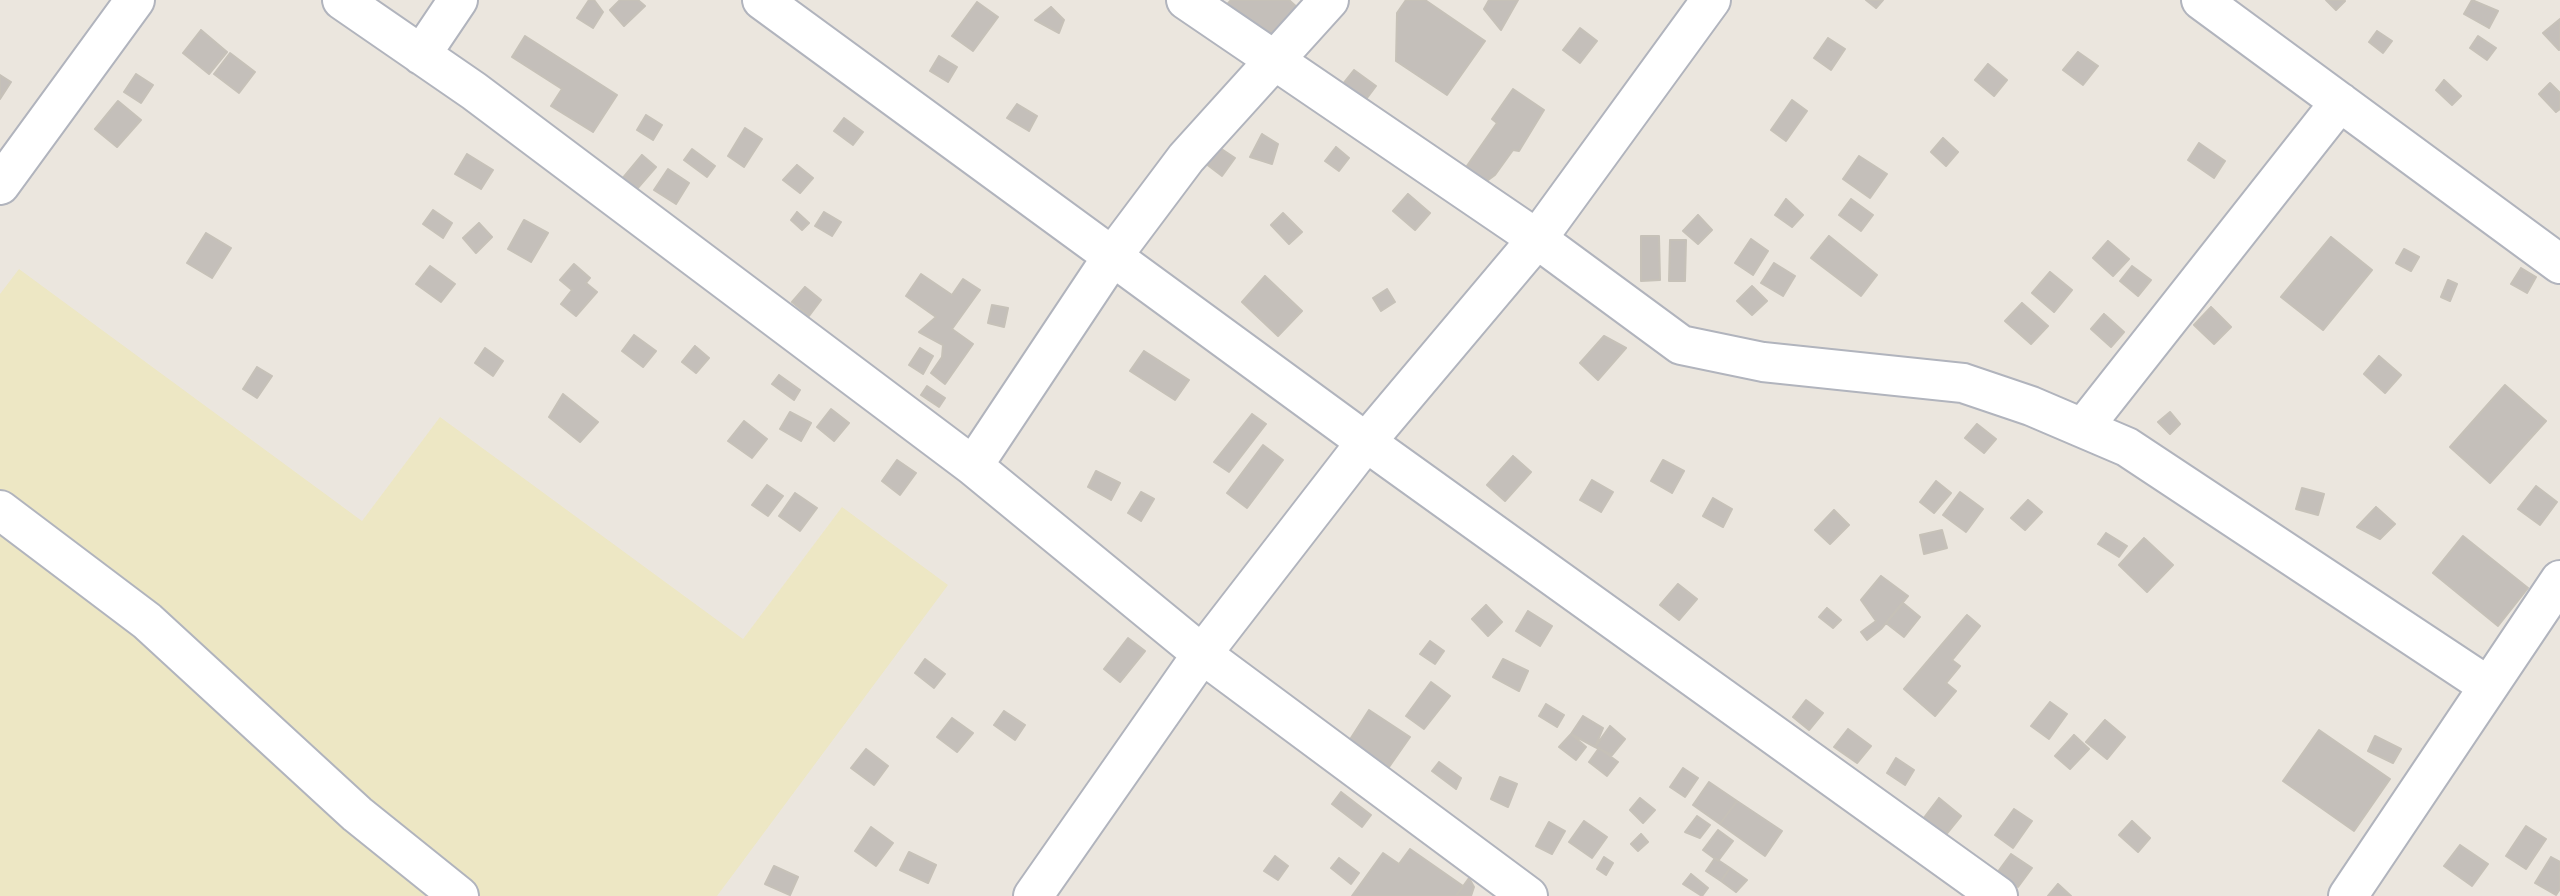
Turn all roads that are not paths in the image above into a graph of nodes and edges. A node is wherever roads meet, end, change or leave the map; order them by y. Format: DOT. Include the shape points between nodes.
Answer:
graph roads {
  1 [pos="135,0"];
  2 [pos="342,0"];
  3 [pos="458,0"];
  4 [pos="762,0"];
  5 [pos="1186,0"];
  6 [pos="1329,0"];
  7 [pos="1711,0"];
  8 [pos="2201,0"];
  9 [pos="421,55"];
  10 [pos="1274,60"];
  11 [pos="2340,102"];
  12 [pos="0,185"];
  13 [pos="1537,239"];
  14 [pos="1114,254"];
  15 [pos="2560,264"];
  16 [pos="2083,428"];
  17 [pos="1366,442"];
  18 [pos="973,466"];
  19 [pos="0,510"];
  20 [pos="2560,580"];
  21 [pos="1202,654"];
  22 [pos="2488,686"];
  23 [pos="459,896"];
  24 [pos="1033,896"];
  25 [pos="1528,896"];
  26 [pos="1998,896"];
  27 [pos="2348,896"];
  1 -- 12 [label="street"];
  2 -- 9 [label="street"];
  3 -- 9 [label="street"];
  4 -- 14 [label="street"];
  5 -- 10 [label="street"];
  6 -- 10 [label="street"];
  7 -- 13 [label="street"];
  8 -- 11 [label="street"];
  9 -- 18 [label="street"];
  10 -- 13 [label="street"];
  10 -- 14 [label="street" via="1186,158"];
  11 -- 15 [label="street"];
  11 -- 16 [label="street"];
  13 -- 16 [label="street" via="1681,345 1763,362 1963,383"];
  13 -- 17 [label="street"];
  14 -- 17 [label="street"];
  14 -- 18 [label="street"];
  16 -- 22 [label="street" via="2127,447"];
  17 -- 21 [label="street"];
  17 -- 26 [label="street"];
  18 -- 21 [label="street"];
  19 -- 23 [label="street" via="147,621 357,814"];
  20 -- 22 [label="street"];
  21 -- 24 [label="street"];
  21 -- 25 [label="street"];
  22 -- 27 [label="street"];
}
